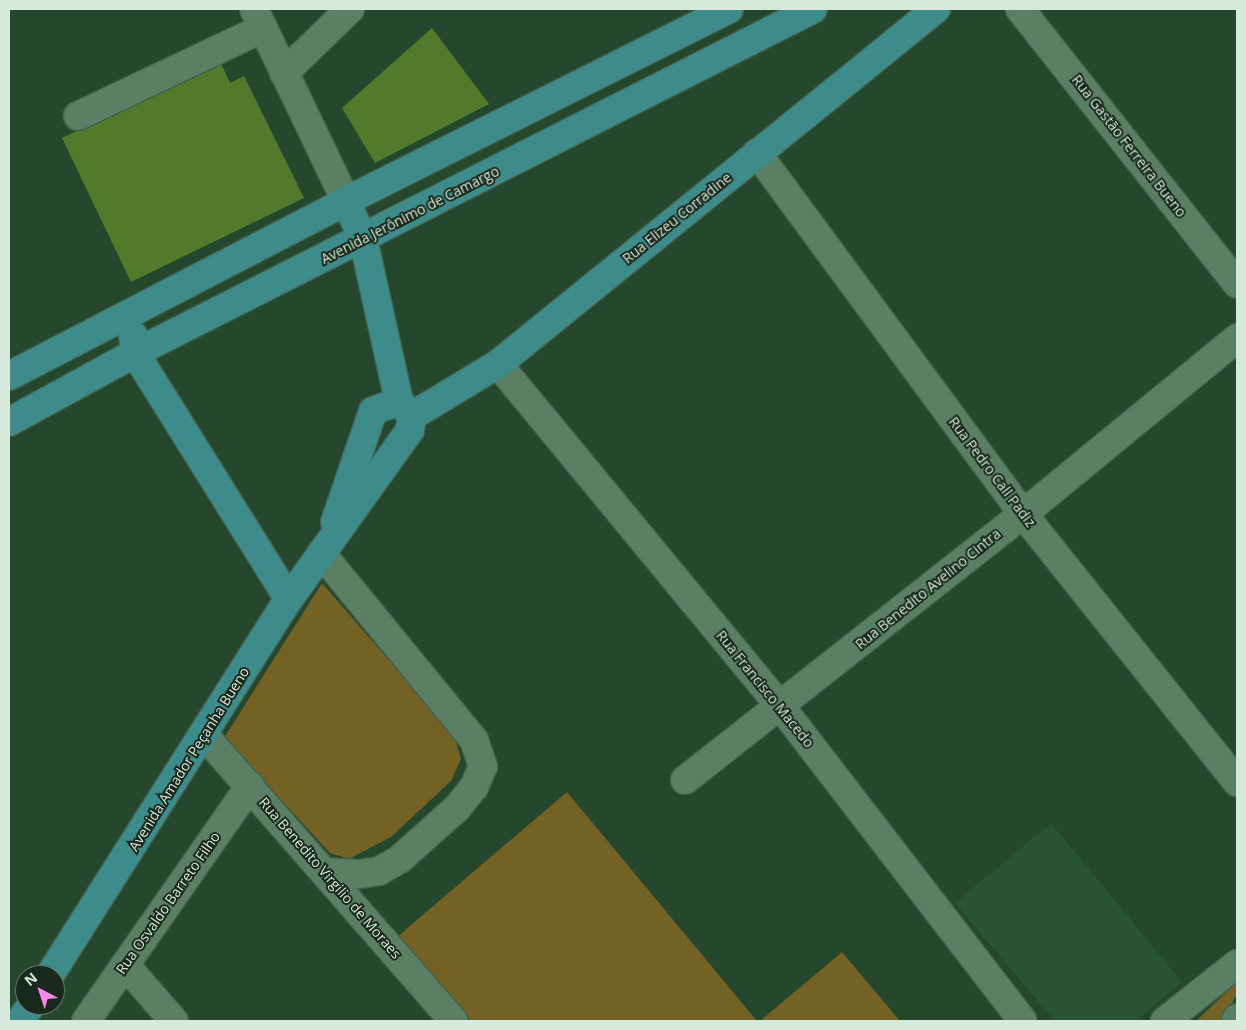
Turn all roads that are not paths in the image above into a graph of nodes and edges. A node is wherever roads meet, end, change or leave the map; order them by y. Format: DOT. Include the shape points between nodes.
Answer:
graph roads {
  1 [pos="350,9"];
  2 [pos="729,9"];
  3 [pos="812,9"];
  4 [pos="936,9"];
  5 [pos="1020,9"];
  6 [pos="258,19"];
  7 [pos="284,72"];
  8 [pos="78,116"];
  9 [pos="757,154"];
  10 [pos="346,201"];
  11 [pos="363,239"];
  12 [pos="1237,284"];
  13 [pos="129,314"];
  14 [pos="1237,338"];
  15 [pos="136,353"];
  16 [pos="498,364"];
  17 [pos="9,376"];
  18 [pos="405,408"];
  19 [pos="9,422"];
  20 [pos="1023,514"];
  21 [pos="324,548"];
  22 [pos="289,599"];
  23 [pos="781,707"];
  24 [pos="205,736"];
  25 [pos="686,780"];
  26 [pos="1237,782"];
  27 [pos="250,786"];
  28 [pos="326,872"];
  29 [pos="1237,964"];
  30 [pos="56,965"];
  31 [pos="125,965"];
  32 [pos="86,1021"];
  33 [pos="174,1021"];
  34 [pos="454,1021"];
  35 [pos="1023,1021"];
  36 [pos="1165,1021"];
  1 -- 7 [label="street"];
  2 -- 10 [label="main road"];
  3 -- 11 [label="main road, Avenida Jerônimo de Camargo"];
  4 -- 9 [label="main road, Rua Elizeu Corradine"];
  5 -- 12 [label="street, Rua Gastão Ferreira Bueno"];
  6 -- 7 [label="street"];
  6 -- 8 [label="street"];
  7 -- 10 [label="street"];
  9 -- 16 [label="main road, Rua Elizeu Corradine"];
  9 -- 20 [label="street, Rua Pedro Call Padiz"];
  10 -- 11 [label="main road, Avenida Amador Peçanha Bueno"];
  10 -- 13 [label="main road"];
  11 -- 15 [label="main road, Avenida Jerônimo de Camargo"];
  11 -- 18 [label="main road, Avenida Amador Peçanha Bueno"];
  13 -- 15 [label="main road"];
  13 -- 17 [label="main road"];
  14 -- 20 [label="street, Rua Benedito Avelino Cintra"];
  15 -- 19 [label="main road, Avenida Jerônimo de Camargo"];
  15 -- 22 [label="main road"];
  16 -- 18 [label="main road, Rua Elizeu Corradine"];
  16 -- 23 [label="street, Rua Francisco Macedo"];
  18 -- 21 [label="main road, Avenida Amador Peçanha Bueno" via="410,430 404,442"];
  18 -- 21 [label="main road, Avenida Amador Peçanha Bueno" via="373,411 366,423"];
  20 -- 23 [label="street, Rua Benedito Avelino Cintra"];
  20 -- 26 [label="street, Rua Pedro Call Padiz"];
  21 -- 22 [label="main road, Avenida Amador Peçanha Bueno"];
  21 -- 28 [label="street" via="474,740 483,766 458,808 400,859 379,871 359,874"];
  22 -- 24 [label="main road, Avenida Amador Peçanha Bueno"];
  23 -- 25 [label="street, Rua Benedito Avelino Cintra"];
  23 -- 35 [label="street, Rua Francisco Macedo"];
  24 -- 27 [label="street, Rua Benedito Virgilio de Moraes"];
  24 -- 30 [label="main road, Avenida Amador Peçanha Bueno"];
  27 -- 28 [label="street, Rua Benedito Virgilio de Moraes"];
  27 -- 31 [label="street, Rua Osvaldo Barreto Filho"];
  28 -- 34 [label="street, Rua Benedito Virgilio de Moraes"];
  29 -- 36 [label="street"];
  31 -- 32 [label="street, Rua Osvaldo Barreto Filho"];
  31 -- 33 [label="street"];
}
